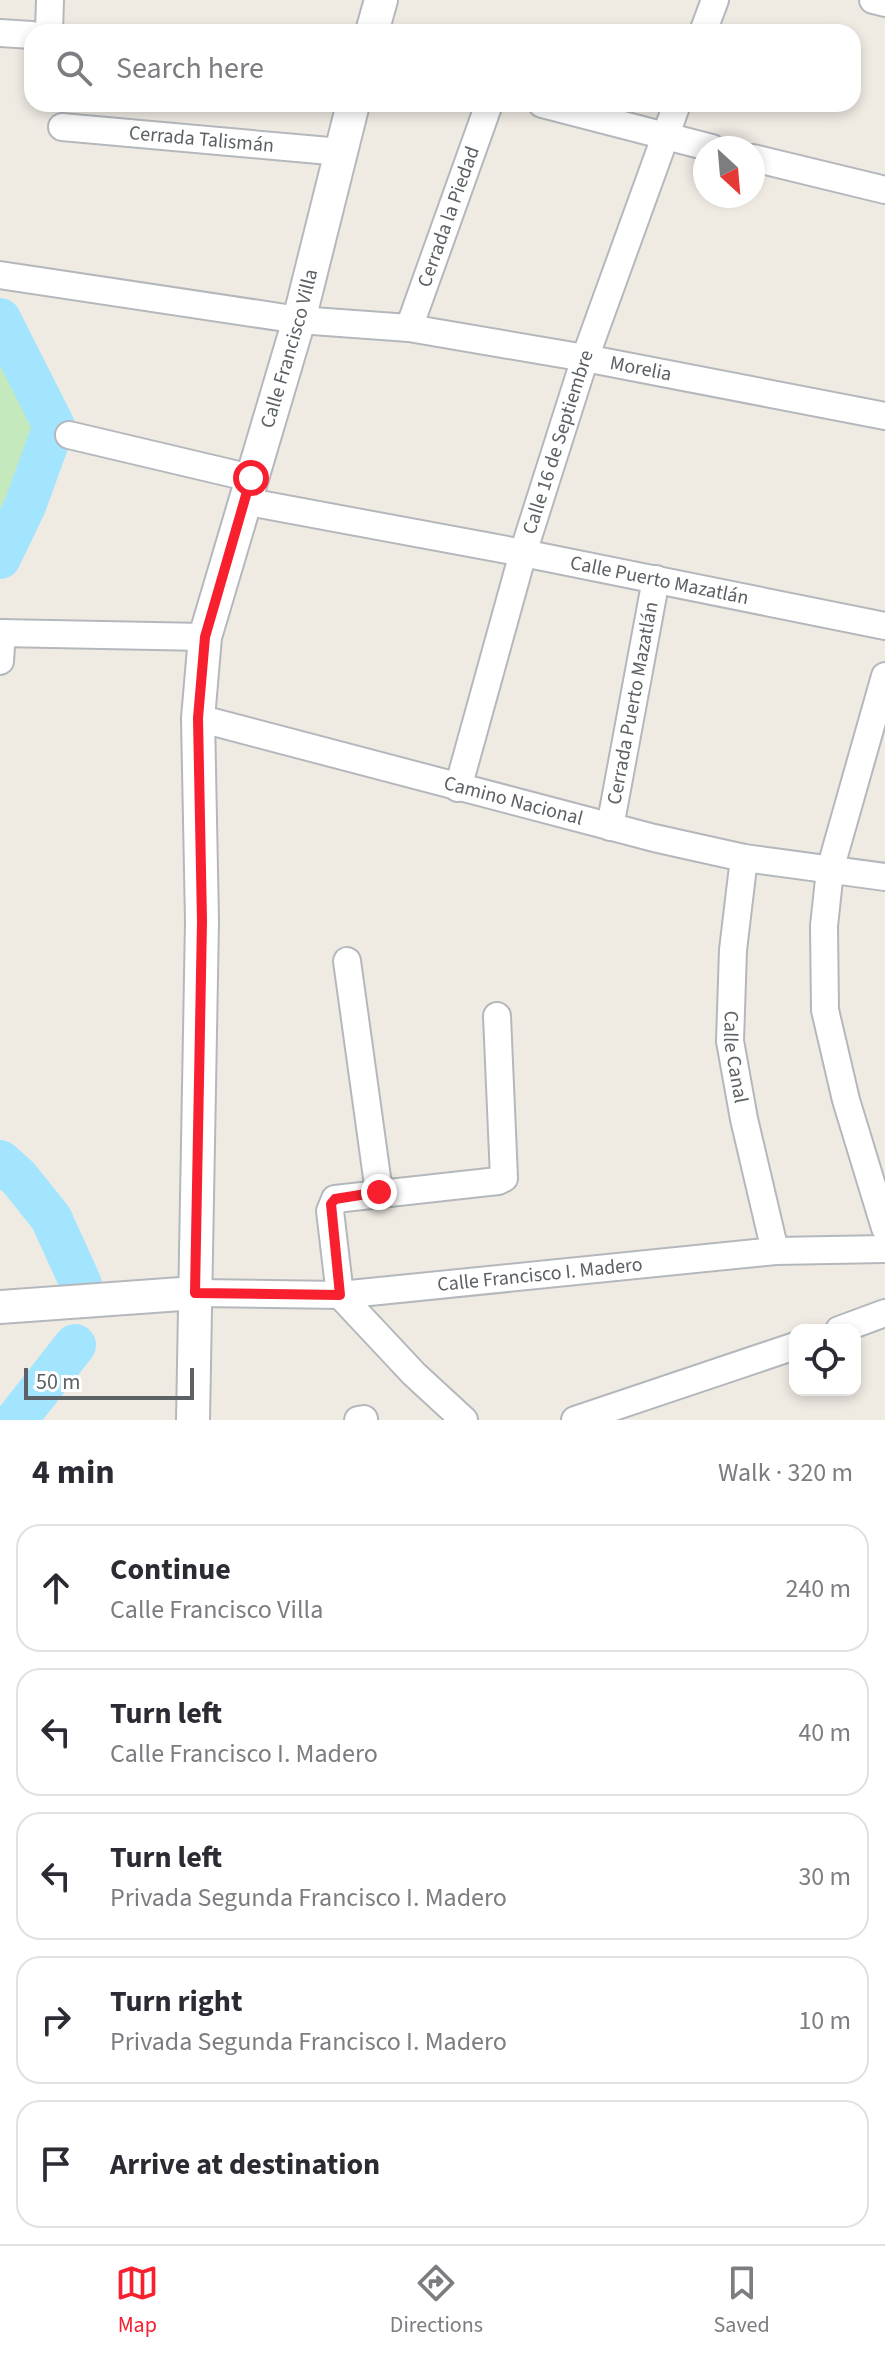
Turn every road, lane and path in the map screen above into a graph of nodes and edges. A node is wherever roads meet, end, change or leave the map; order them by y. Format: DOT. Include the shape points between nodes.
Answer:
graph roads {
  1 [pos="50,0"];
  2 [pos="381,0"];
  3 [pos="715,0"];
  4 [pos="873,0"];
  5 [pos="885,3"];
  6 [pos="49,24"];
  7 [pos="374,24"];
  8 [pos="706,24"];
  9 [pos="0,33"];
  10 [pos="24,34"];
  11 [pos="351,112"];
  12 [pos="486,112"];
  13 [pos="572,112"];
  14 [pos="674,112"];
  15 [pos="62,127"];
  16 [pos="666,137"];
  17 [pos="693,143"];
  18 [pos="341,152"];
  19 [pos="765,161"];
  20 [pos="885,190"];
  21 [pos="0,275"];
  22 [pos="299,320"];
  23 [pos="409,328"];
  24 [pos="585,358"];
  25 [pos="885,416"];
  26 [pos="69,435"];
  27 [pos="247,489"];
  28 [pos="523,553"];
  29 [pos="656,579"];
  30 [pos="885,626"];
  31 [pos="1,633"];
  32 [pos="205,637"];
  33 [pos="0,661"];
  34 [pos="885,676"];
  35 [pos="198,718"];
  36 [pos="458,788"];
  37 [pos="610,827"];
  38 [pos="744,858"];
  39 [pos="830,870"];
  40 [pos="885,877"];
  41 [pos="347,961"];
  42 [pos="497,1016"];
  43 [pos="379,1192"];
  44 [pos="885,1228"];
  45 [pos="885,1249"];
  46 [pos="775,1251"];
  47 [pos="195,1293"];
  48 [pos="340,1295"];
  49 [pos="0,1307"];
  50 [pos="885,1313"];
  51 [pos="855,1324"];
  52 [pos="789,1348"];
  53 [pos="193,1420"];
  54 [pos="464,1420"];
  55 [pos="575,1420"];
  1 -- 6 [label="street"];
  2 -- 7 [label="street"];
  3 -- 8 [label="street"];
  4 -- 5 [label="street"];
  9 -- 10 [label="street"];
  11 -- 18 [label="street, Calle Francisco Villa"];
  12 -- 23 [label="street, Cerrada la Piedad"];
  13 -- 16 [label="street"];
  14 -- 16 [label="street, Calle 16 de Septiembre"];
  15 -- 18 [label="street, Cerrada Talismán"];
  16 -- 17 [label="street"];
  16 -- 24 [label="street, Calle 16 de Septiembre"];
  18 -- 22 [label="street, Calle Francisco Villa"];
  19 -- 20 [label="street"];
  21 -- 22 [label="street, Morelia"];
  22 -- 23 [label="street, Morelia"];
  22 -- 27 [label="street, Calle Francisco Villa"];
  23 -- 24 [label="street, Morelia"];
  24 -- 25 [label="street, Morelia"];
  24 -- 28 [label="street, Calle 16 de Septiembre"];
  26 -- 27 [label="street, Calle Puerto Mazatlán"];
  27 -- 28 [label="street, Calle Puerto Mazatlán"];
  27 -- 32 [label="street, Calle Francisco Villa"];
  28 -- 29 [label="street, Calle Puerto Mazatlán"];
  28 -- 36 [label="street, Calle 16 de Septiembre"];
  29 -- 30 [label="street, Calle Puerto Mazatlán"];
  29 -- 37 [label="street, Cerrada Puerto Mazatlán"];
  31 -- 32 [label="street"];
  31 -- 33 [label="street"];
  32 -- 35 [label="street, Calle Francisco Villa"];
  34 -- 39 [label="street"];
  35 -- 36 [label="street, Camino Nacional"];
  35 -- 47 [label="street, Calle Francisco Villa" via="202,921"];
  36 -- 37 [label="street, Camino Nacional"];
  37 -- 38 [label="street, Camino Nacional"];
  38 -- 39 [label="street, Camino Nacional"];
  38 -- 46 [label="street, Calle Canal" via="730,1041"];
  39 -- 40 [label="street, Camino Nacional"];
  39 -- 44 [label="street" via="825,1010"];
  41 -- 43 [label="street"];
  42 -- 43 [label="street" via="504,1178"];
  43 -- 48 [label="street" via="331,1204"];
  45 -- 46 [label="street, Calle Francisco I. Madero"];
  46 -- 48 [label="street, Calle Francisco I. Madero"];
  47 -- 48 [label="street, Calle Francisco I. Madero"];
  47 -- 49 [label="street"];
  47 -- 53 [label="street, Calle Francisco Villa"];
  48 -- 54 [label="street"];
  50 -- 51 [label="street"];
  52 -- 55 [label="street"];
}
